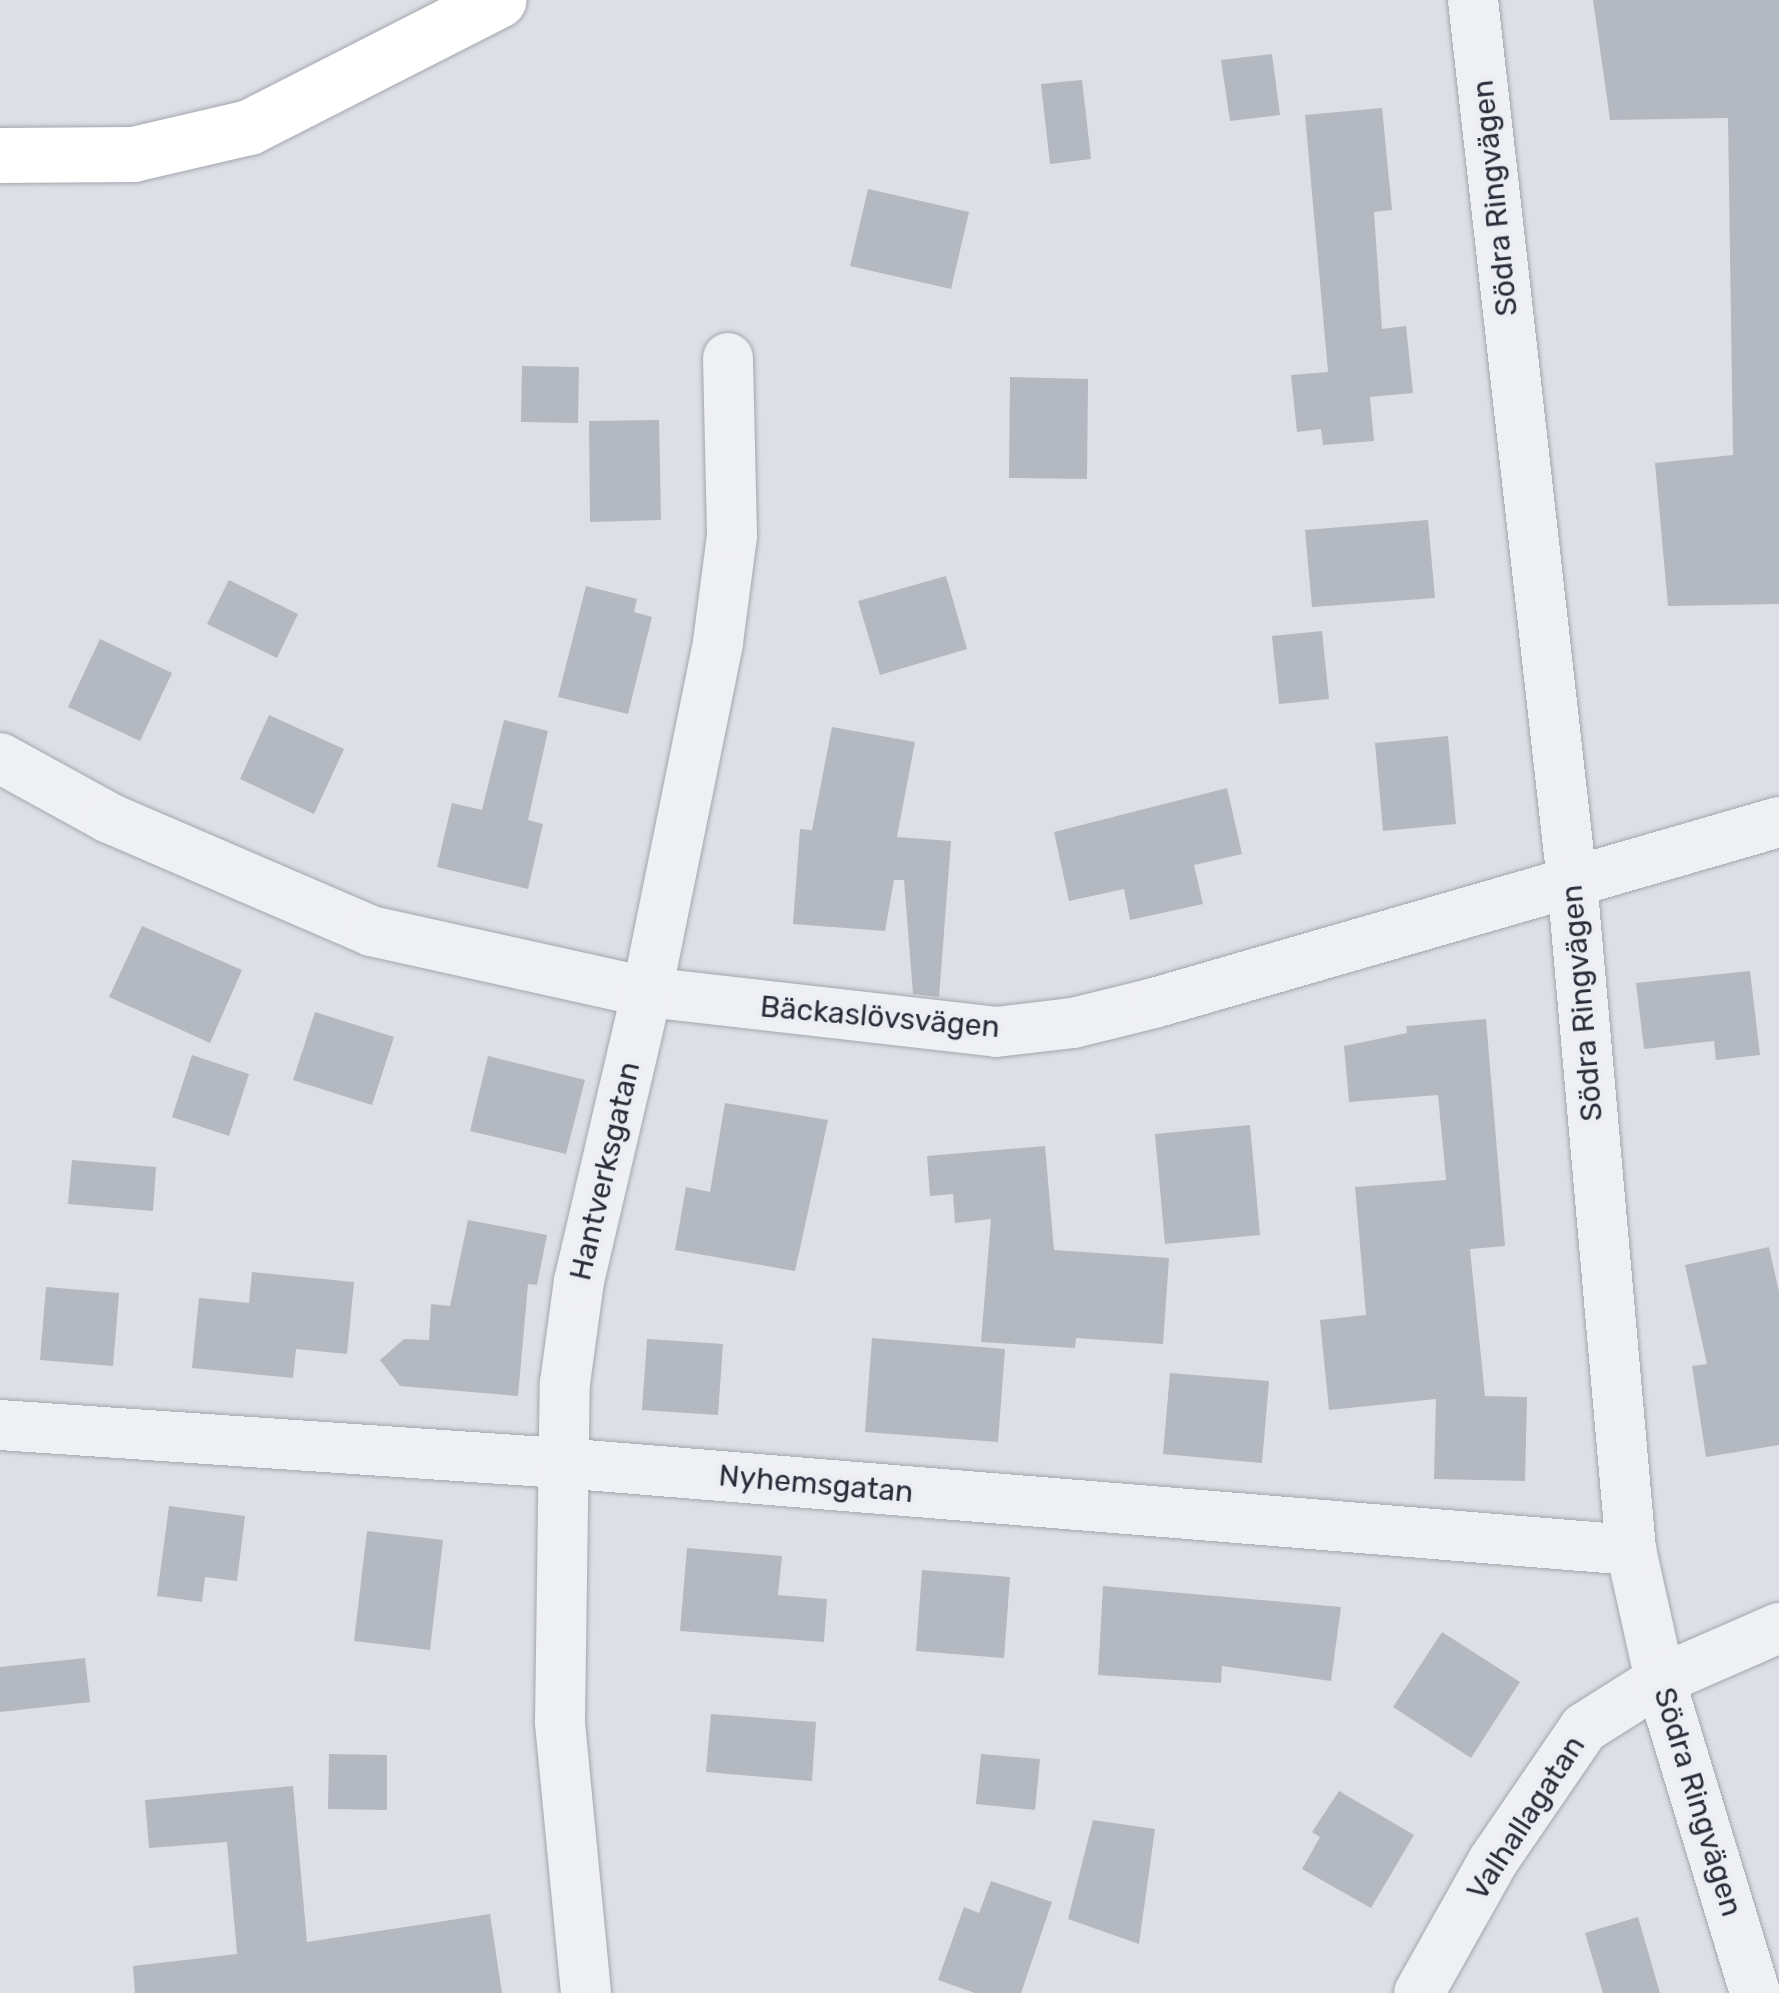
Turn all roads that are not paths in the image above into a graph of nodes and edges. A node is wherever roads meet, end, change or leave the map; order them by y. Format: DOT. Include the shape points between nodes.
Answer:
graph roads {
  1 [pos="498,0"];
  2 [pos="1473,0"];
  3 [pos="0,155"];
  4 [pos="728,358"];
  5 [pos="0,758"];
  6 [pos="1779,822"];
  7 [pos="1572,881"];
  8 [pos="647,992"];
  9 [pos="0,1425"];
  10 [pos="561,1463"];
  11 [pos="1631,1550"];
  12 [pos="1779,1628"];
  13 [pos="1660,1680"];
  14 [pos="586,1993"];
  15 [pos="1419,1993"];
  16 [pos="1755,1993"];
  1 -- 3 [label="street" via="249,127 133,154"];
  2 -- 7 [label="street, Södra Ringvägen"];
  4 -- 8 [label="street, Hantverksgatan" via="728,566"];
  5 -- 8 [label="street, Bäckaslövsvägen" via="109,818 370,932"];
  6 -- 7 [label="street, Bäckaslövsvägen"];
  7 -- 8 [label="street, Bäckaslövsvägen" via="1073,1023 996,1032"];
  7 -- 11 [label="street, Södra Ringvägen"];
  8 -- 10 [label="street, Hantverksgatan" via="578,1281"];
  9 -- 10 [label="street, Nyhemsgatan"];
  10 -- 11 [label="street, Nyhemsgatan"];
  10 -- 14 [label="street, Hantverksgatan" via="560,1721"];
  11 -- 13 [label="street, Södra Ringvägen"];
  12 -- 13 [label="street, Valhallagatan"];
  13 -- 15 [label="street, Valhallagatan" via="1584,1728 1549,1772"];
  13 -- 16 [label="street, Södra Ringvägen"];
}
